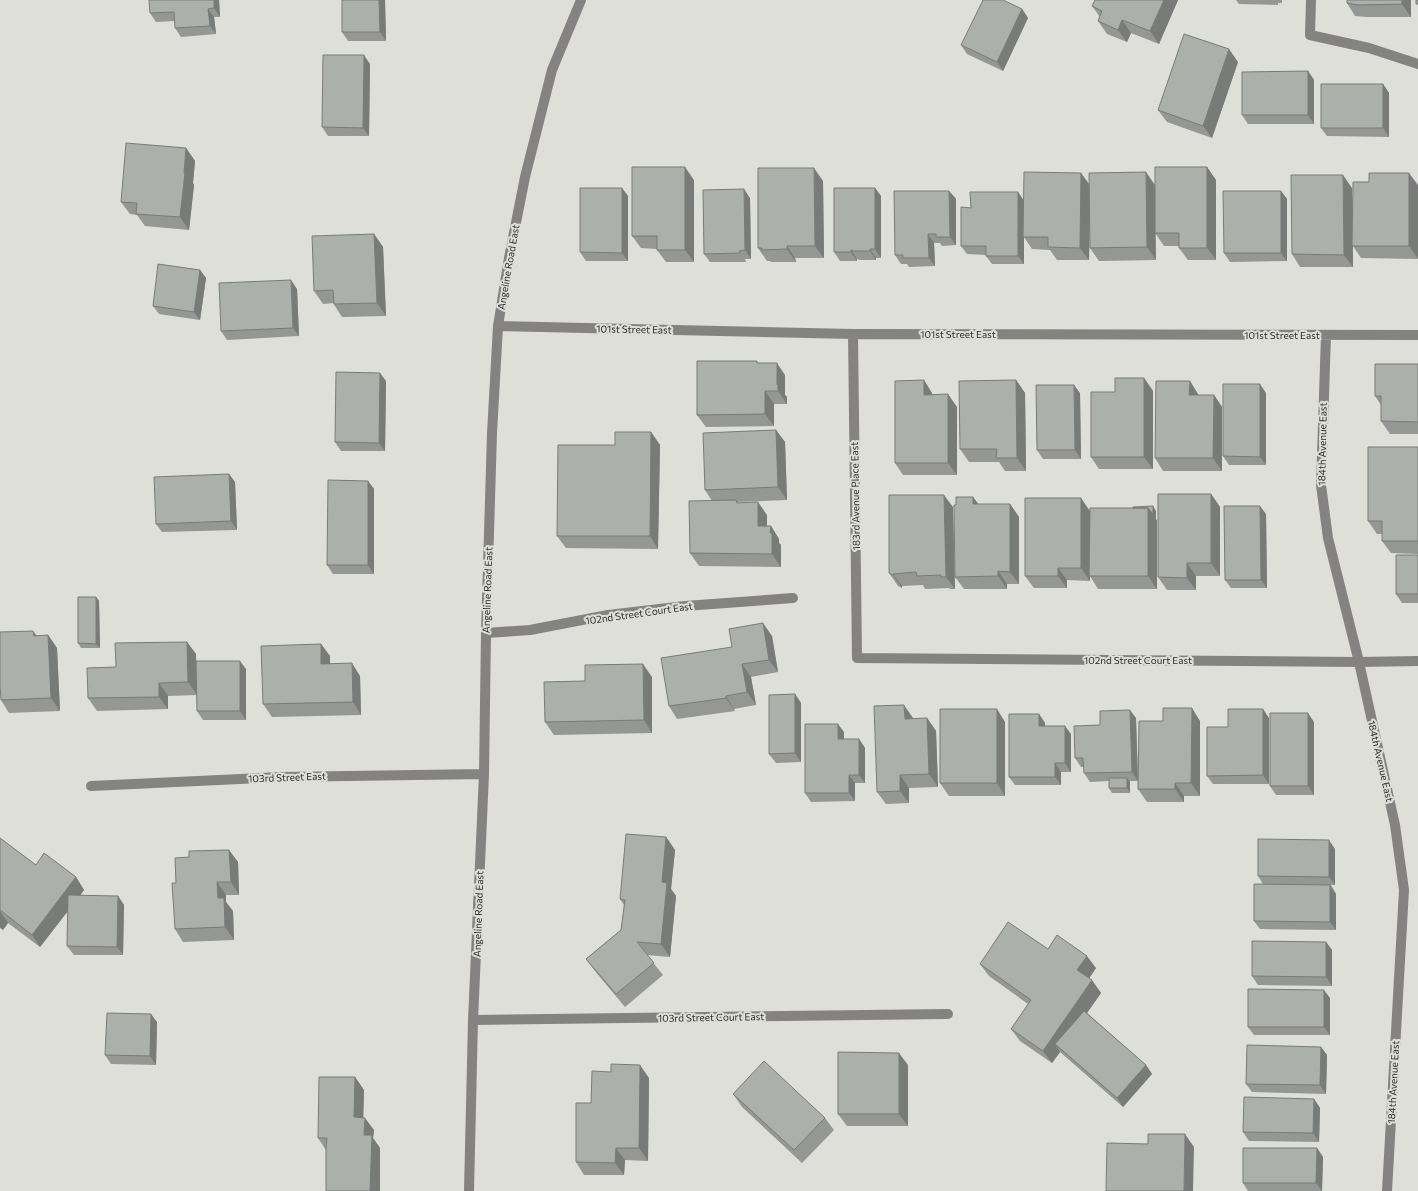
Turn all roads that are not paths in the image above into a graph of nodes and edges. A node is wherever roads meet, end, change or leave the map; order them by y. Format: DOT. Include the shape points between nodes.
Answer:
graph roads {
  1 [pos="581,0"];
  2 [pos="1311,0"];
  3 [pos="1418,64"];
  4 [pos="498,326"];
  5 [pos="853,334"];
  6 [pos="1326,335"];
  7 [pos="1418,335"];
  8 [pos="793,598"];
  9 [pos="486,632"];
  10 [pos="857,658"];
  11 [pos="1418,661"];
  12 [pos="1359,662"];
  13 [pos="484,774"];
  14 [pos="92,786"];
  15 [pos="948,1014"];
  16 [pos="473,1020"];
  17 [pos="469,1191"];
  18 [pos="1387,1191"];
  1 -- 4 [label="street, Angeline Road East" via="552,70 525,177"];
  2 -- 3 [label="street" via="1310,35 1369,48"];
  4 -- 5 [label="street, 101st Street East"];
  4 -- 9 [label="street, Angeline Road East"];
  5 -- 6 [label="street, 101st Street East"];
  5 -- 10 [label="street, 183rd Avenue Place East"];
  6 -- 7 [label="street, 101st Street East"];
  6 -- 12 [label="street, 184th Avenue East" via="1320,485 1328,538"];
  8 -- 9 [label="street, 102nd Street Court East" via="685,606 608,615 530,630"];
  9 -- 13 [label="street, Angeline Road East"];
  10 -- 12 [label="street, 102nd Street Court East"];
  11 -- 12 [label="street, 102nd Street Court East"];
  12 -- 18 [label="street, 184th Avenue East" via="1395,824 1404,890"];
  13 -- 14 [label="street, 103rd Street East" via="280,777"];
  13 -- 16 [label="street, Angeline Road East"];
  15 -- 16 [label="street, 103rd Street Court East"];
  16 -- 17 [label="street, Angeline Road East"];
}
